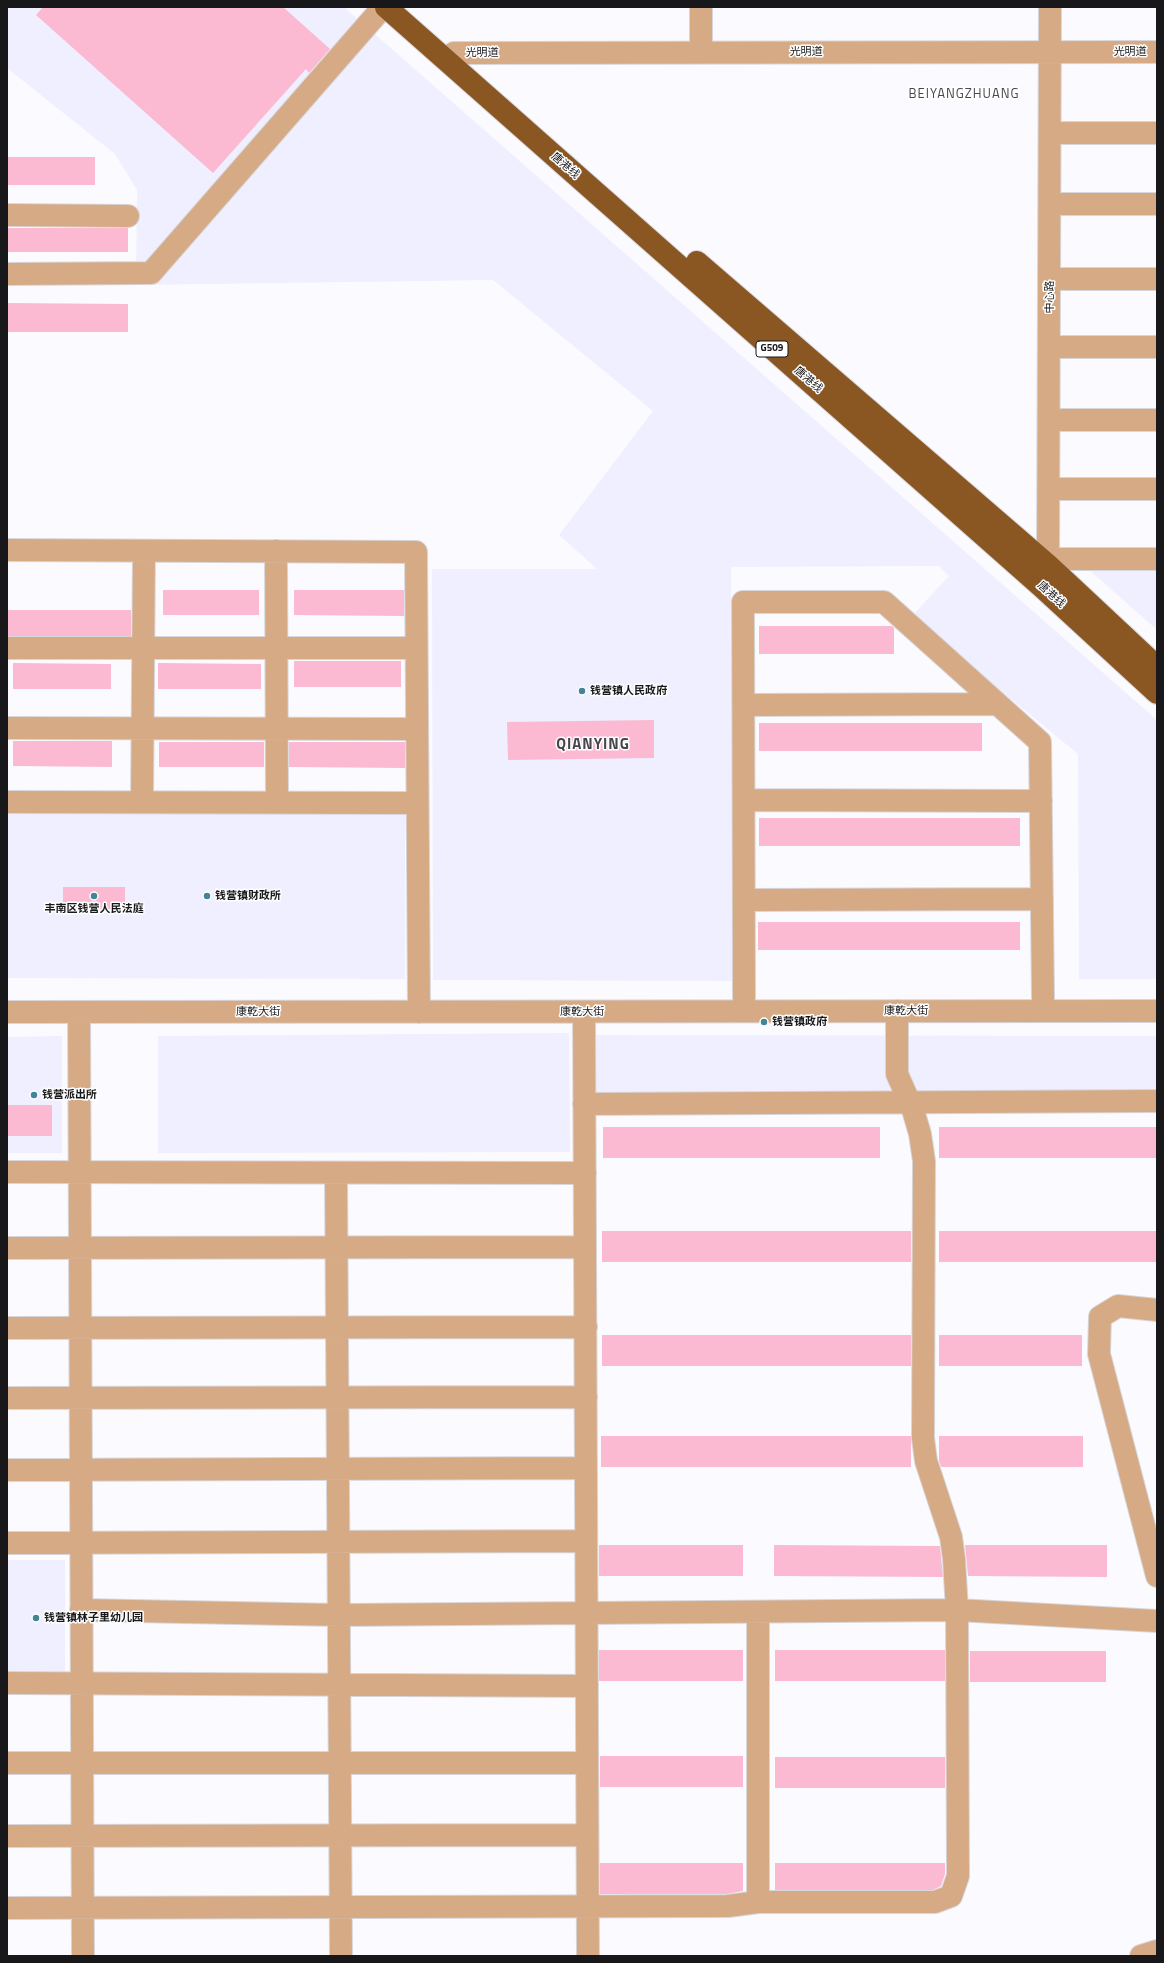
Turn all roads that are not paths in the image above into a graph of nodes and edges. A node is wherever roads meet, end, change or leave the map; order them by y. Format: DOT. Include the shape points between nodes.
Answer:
graph roads {
  1 [pos="383,7"];
  2 [pos="386,7"];
  3 [pos="405,7"];
  4 [pos="701,7"];
  5 [pos="1050,7"];
  6 [pos="701,52"];
  7 [pos="1050,52"];
  8 [pos="1157,52"];
  9 [pos="454,53"];
  10 [pos="1050,133"];
  11 [pos="1157,133"];
  12 [pos="1050,204"];
  13 [pos="1157,204"];
  14 [pos="7,215"];
  15 [pos="128,216"];
  16 [pos="7,274"];
  17 [pos="1050,279"];
  18 [pos="1157,279"];
  19 [pos="1049,347"];
  20 [pos="1157,347"];
  21 [pos="1049,420"];
  22 [pos="1157,420"];
  23 [pos="1049,489"];
  24 [pos="1157,489"];
  25 [pos="7,550"];
  26 [pos="144,551"];
  27 [pos="276,551"];
  28 [pos="1157,559"];
  29 [pos="1048,562"];
  30 [pos="1042,586"];
  31 [pos="7,648"];
  32 [pos="143,648"];
  33 [pos="276,648"];
  34 [pos="416,648"];
  35 [pos="1157,667"];
  36 [pos="1157,693"];
  37 [pos="997,704"];
  38 [pos="744,705"];
  39 [pos="7,728"];
  40 [pos="142,728"];
  41 [pos="277,728"];
  42 [pos="417,728"];
  43 [pos="744,800"];
  44 [pos="1040,801"];
  45 [pos="7,802"];
  46 [pos="142,802"];
  47 [pos="277,802"];
  48 [pos="417,803"];
  49 [pos="1042,898"];
  50 [pos="744,900"];
  51 [pos="744,998"];
  52 [pos="1043,998"];
  53 [pos="1157,998"];
  54 [pos="7,999"];
  55 [pos="419,1005"];
  56 [pos="897,1011"];
  57 [pos="1157,1011"];
  58 [pos="7,1012"];
  59 [pos="79,1012"];
  60 [pos="584,1012"];
  61 [pos="908,1101"];
  62 [pos="1157,1101"];
  63 [pos="584,1104"];
  64 [pos="7,1172"];
  65 [pos="80,1172"];
  66 [pos="336,1172"];
  67 [pos="585,1172"];
  68 [pos="337,1247"];
  69 [pos="585,1247"];
  70 [pos="7,1248"];
  71 [pos="80,1248"];
  72 [pos="1157,1310"];
  73 [pos="586,1327"];
  74 [pos="7,1328"];
  75 [pos="80,1328"];
  76 [pos="337,1328"];
  77 [pos="586,1397"];
  78 [pos="7,1398"];
  79 [pos="81,1398"];
  80 [pos="338,1398"];
  81 [pos="586,1468"];
  82 [pos="338,1469"];
  83 [pos="7,1470"];
  84 [pos="81,1470"];
  85 [pos="586,1541"];
  86 [pos="81,1542"];
  87 [pos="339,1542"];
  88 [pos="7,1543"];
  89 [pos="1157,1576"];
  90 [pos="81,1610"];
  91 [pos="957,1610"];
  92 [pos="587,1612"];
  93 [pos="758,1612"];
  94 [pos="339,1615"];
  95 [pos="1157,1621"];
  96 [pos="7,1683"];
  97 [pos="80,1683"];
  98 [pos="340,1685"];
  99 [pos="587,1686"];
  100 [pos="7,1763"];
  101 [pos="82,1763"];
  102 [pos="340,1763"];
  103 [pos="587,1763"];
  104 [pos="587,1835"];
  105 [pos="7,1836"];
  106 [pos="82,1836"];
  107 [pos="340,1836"];
  108 [pos="758,1902"];
  109 [pos="588,1906"];
  110 [pos="341,1907"];
  111 [pos="7,1908"];
  112 [pos="83,1908"];
  113 [pos="1157,1951"];
  114 [pos="83,1956"];
  115 [pos="341,1956"];
  116 [pos="588,1956"];
  117 [pos="1141,1956"];
  1 -- 16 [label="street" via="151,273"];
  2 -- 30 [label="highway, 唐港线 / G509"];
  3 -- 9 [label="highway, 唐港线 / G509"];
  4 -- 6 [label="street"];
  5 -- 7 [label="street, 中心路"];
  6 -- 7 [label="street, 光明道"];
  6 -- 9 [label="street, 光明道"];
  7 -- 8 [label="street, 光明道"];
  7 -- 10 [label="street, 中心路"];
  9 -- 29 [label="highway, 唐港线 / G509"];
  10 -- 11 [label="street"];
  10 -- 12 [label="street, 中心路"];
  12 -- 13 [label="street"];
  12 -- 17 [label="street, 中心路"];
  14 -- 15 [label="street"];
  17 -- 18 [label="street"];
  17 -- 19 [label="street, 中心路"];
  19 -- 20 [label="street"];
  19 -- 21 [label="street, 中心路"];
  21 -- 22 [label="street"];
  21 -- 23 [label="street, 中心路"];
  23 -- 24 [label="street"];
  23 -- 29 [label="street, 中心路"];
  25 -- 26 [label="street"];
  26 -- 27 [label="street"];
  26 -- 32 [label="street"];
  27 -- 33 [label="street"];
  27 -- 34 [label="street" via="416,552"];
  28 -- 29 [label="street"];
  29 -- 30 [label="street, 中心路"];
  29 -- 35 [label="highway, 唐港线 / G509"];
  30 -- 36 [label="highway, 唐港线 / G509"];
  31 -- 32 [label="street"];
  32 -- 33 [label="street"];
  32 -- 40 [label="street"];
  33 -- 34 [label="street"];
  33 -- 41 [label="street"];
  34 -- 42 [label="street"];
  37 -- 38 [label="street"];
  37 -- 38 [label="street" via="884,602 743,602"];
  37 -- 44 [label="street" via="1040,742"];
  38 -- 43 [label="street"];
  39 -- 40 [label="street"];
  40 -- 41 [label="street"];
  40 -- 46 [label="street"];
  41 -- 42 [label="street"];
  41 -- 47 [label="street"];
  42 -- 48 [label="street"];
  43 -- 44 [label="street"];
  43 -- 50 [label="street"];
  44 -- 49 [label="street"];
  45 -- 46 [label="street"];
  46 -- 47 [label="street"];
  47 -- 48 [label="street"];
  48 -- 55 [label="street"];
  49 -- 50 [label="street"];
  49 -- 52 [label="street"];
  50 -- 51 [label="street"];
  51 -- 52 [label="street, 康乾大街"];
  51 -- 55 [label="street, 康乾大街"];
  52 -- 53 [label="street, 康乾大街"];
  54 -- 55 [label="street, 康乾大街"];
  55 -- 59 [label="street, 康乾大街"];
  55 -- 60 [label="street, 康乾大街"];
  56 -- 57 [label="street, 康乾大街"];
  56 -- 60 [label="street, 康乾大街"];
  56 -- 61 [label="street" via="897,1074"];
  58 -- 59 [label="street, 康乾大街"];
  59 -- 65 [label="street"];
  60 -- 63 [label="street"];
  61 -- 62 [label="street"];
  61 -- 63 [label="street"];
  61 -- 91 [label="street" via="920,1134 924,1161 923,1438 926,1461 951,1537"];
  63 -- 67 [label="street"];
  64 -- 65 [label="street"];
  65 -- 66 [label="street"];
  65 -- 71 [label="street"];
  66 -- 67 [label="street"];
  66 -- 68 [label="street"];
  67 -- 69 [label="street"];
  68 -- 69 [label="street"];
  68 -- 71 [label="street"];
  68 -- 76 [label="street"];
  69 -- 73 [label="street"];
  70 -- 71 [label="street"];
  71 -- 75 [label="street"];
  72 -- 89 [label="street" via="1118,1306 1100,1317 1099,1354"];
  73 -- 76 [label="street"];
  73 -- 77 [label="street"];
  74 -- 75 [label="street"];
  75 -- 76 [label="street"];
  75 -- 79 [label="street"];
  76 -- 80 [label="street"];
  77 -- 80 [label="street"];
  77 -- 81 [label="street"];
  78 -- 79 [label="street"];
  79 -- 80 [label="street"];
  79 -- 84 [label="street"];
  80 -- 82 [label="street"];
  81 -- 82 [label="street"];
  81 -- 85 [label="street"];
  82 -- 84 [label="street"];
  82 -- 87 [label="street"];
  83 -- 84 [label="street"];
  84 -- 86 [label="street"];
  85 -- 87 [label="street"];
  85 -- 92 [label="street"];
  86 -- 87 [label="street"];
  86 -- 88 [label="street"];
  86 -- 90 [label="street"];
  87 -- 94 [label="street"];
  90 -- 94 [label="street"];
  90 -- 97 [label="street"];
  91 -- 93 [label="street"];
  91 -- 95 [label="street"];
  91 -- 108 [label="street" via="958,1876 951,1896 935,1902"];
  92 -- 93 [label="street"];
  92 -- 94 [label="street"];
  92 -- 99 [label="street"];
  93 -- 108 [label="street"];
  94 -- 98 [label="street"];
  96 -- 97 [label="street"];
  97 -- 98 [label="street"];
  97 -- 101 [label="street"];
  98 -- 99 [label="street"];
  98 -- 102 [label="street"];
  99 -- 103 [label="street"];
  100 -- 101 [label="street"];
  101 -- 102 [label="street"];
  101 -- 106 [label="street"];
  102 -- 103 [label="street"];
  102 -- 107 [label="street"];
  103 -- 104 [label="street"];
  104 -- 107 [label="street"];
  104 -- 109 [label="street"];
  105 -- 106 [label="street"];
  106 -- 107 [label="street"];
  106 -- 112 [label="street"];
  107 -- 110 [label="street"];
  108 -- 109 [label="street" via="728,1906"];
  109 -- 110 [label="street"];
  109 -- 116 [label="street"];
  110 -- 112 [label="street"];
  110 -- 115 [label="street"];
  111 -- 112 [label="street"];
  112 -- 114 [label="street"];
  113 -- 117 [label="street"];
}
